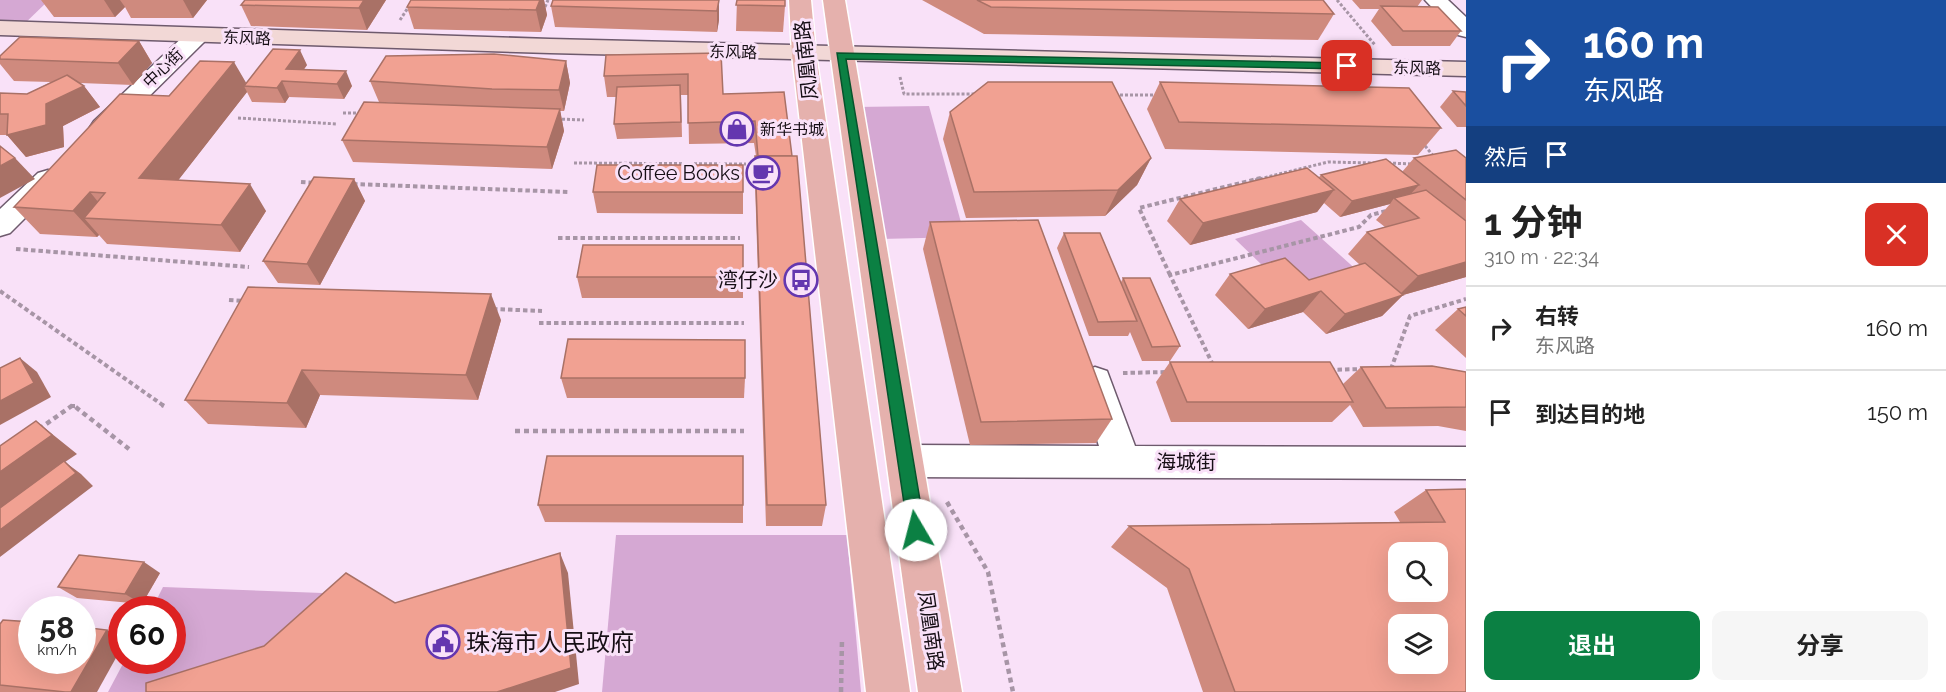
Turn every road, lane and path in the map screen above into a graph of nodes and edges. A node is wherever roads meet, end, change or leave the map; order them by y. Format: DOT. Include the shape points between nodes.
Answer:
graph roads {
  1 [pos="548,0"];
  2 [pos="800,0"];
  3 [pos="834,0"];
  4 [pos="1337,0"];
  5 [pos="1436,0"];
  6 [pos="410,5"];
  7 [pos="421,5"];
  8 [pos="534,7"];
  9 [pos="0,28"];
  10 [pos="1466,30"];
  11 [pos="197,36"];
  12 [pos="1380,51"];
  13 [pos="804,54"];
  14 [pos="841,56"];
  15 [pos="896,57"];
  16 [pos="1466,69"];
  17 [pos="986,94"];
  18 [pos="1104,95"];
  19 [pos="1163,95"];
  20 [pos="343,113"];
  21 [pos="366,114"];
  22 [pos="238,118"];
  23 [pos="549,119"];
  24 [pos="584,120"];
  25 [pos="337,124"];
  26 [pos="1420,139"];
  27 [pos="574,163"];
  28 [pos="746,164"];
  29 [pos="1417,164"];
  30 [pos="1440,164"];
  31 [pos="301,182"];
  32 [pos="324,183"];
  33 [pos="347,184"];
  34 [pos="568,192"];
  35 [pos="1391,210"];
  36 [pos="6,237"];
  37 [pos="558,238"];
  38 [pos="740,238"];
  39 [pos="249,267"];
  40 [pos="1170,274"];
  41 [pos="0,291"];
  42 [pos="1466,299"];
  43 [pos="229,300"];
  44 [pos="252,301"];
  45 [pos="484,309"];
  46 [pos="542,311"];
  47 [pos="539,322"];
  48 [pos="744,323"];
  49 [pos="1088,363"];
  50 [pos="1368,369"];
  51 [pos="1379,369"];
  52 [pos="1391,369"];
  53 [pos="1321,370"];
  54 [pos="1402,370"];
  55 [pos="1171,372"];
  56 [pos="1216,372"];
  57 [pos="164,406"];
  58 [pos="36,431"];
  59 [pos="515,431"];
  60 [pos="744,431"];
  61 [pos="129,448"];
  62 [pos="922,461"];
  63 [pos="1123,462"];
  64 [pos="1466,463"];
  65 [pos="888,692"];
  66 [pos="940,692"];
  67 [pos="1013,692"];
  1 -- 8 [label="path" via="545,7"];
  2 -- 13 [label="main road, 凤凰南路"];
  3 -- 14 [label="main road, 凤凰南路"];
  4 -- 12 [label="path"];
  5 -- 10 [label="street"];
  6 -- 7 [label="path"];
  9 -- 11 [label="street, 东风路"];
  11 -- 13 [label="street, 东风路"];
  11 -- 36 [label="street, 中心街" via="77,152"];
  13 -- 14 [label="street, 东风路"];
  13 -- 65 [label="main road, 凤凰南路"];
  14 -- 15 [label="street, 东风路"];
  14 -- 62 [label="main road, 凤凰南路"];
  15 -- 16 [label="street, 东风路"];
  15 -- 17 [label="path" via="904,94"];
  18 -- 19 [label="path"];
  20 -- 21 [label="path"];
  22 -- 25 [label="path"];
  23 -- 24 [label="path"];
  26 -- 30 [label="path"];
  27 -- 28 [label="path"];
  29 -- 40 [label="path" via="1328,162 1139,208"];
  31 -- 32 [label="path"];
  33 -- 34 [label="path"];
  35 -- 40 [label="path" via="1371,215 1359,227"];
  36 -- 39 [label="path"];
  37 -- 38 [label="path"];
  40 -- 56 [label="path"];
  41 -- 57 [label="path"];
  42 -- 52 [label="path" via="1410,316"];
  43 -- 44 [label="path"];
  45 -- 46 [label="path"];
  47 -- 48 [label="path"];
  49 -- 55 [label="path"];
  49 -- 63 [label="street"];
  50 -- 53 [label="path"];
  51 -- 52 [label="path"];
  52 -- 54 [label="path"];
  58 -- 61 [label="path" via="73,405"];
  59 -- 60 [label="path"];
  62 -- 63 [label="street, 海城街"];
  62 -- 66 [label="main road, 凤凰南路"];
  62 -- 67 [label="path" via="988,572"];
  63 -- 64 [label="street, 海城街"];
}
